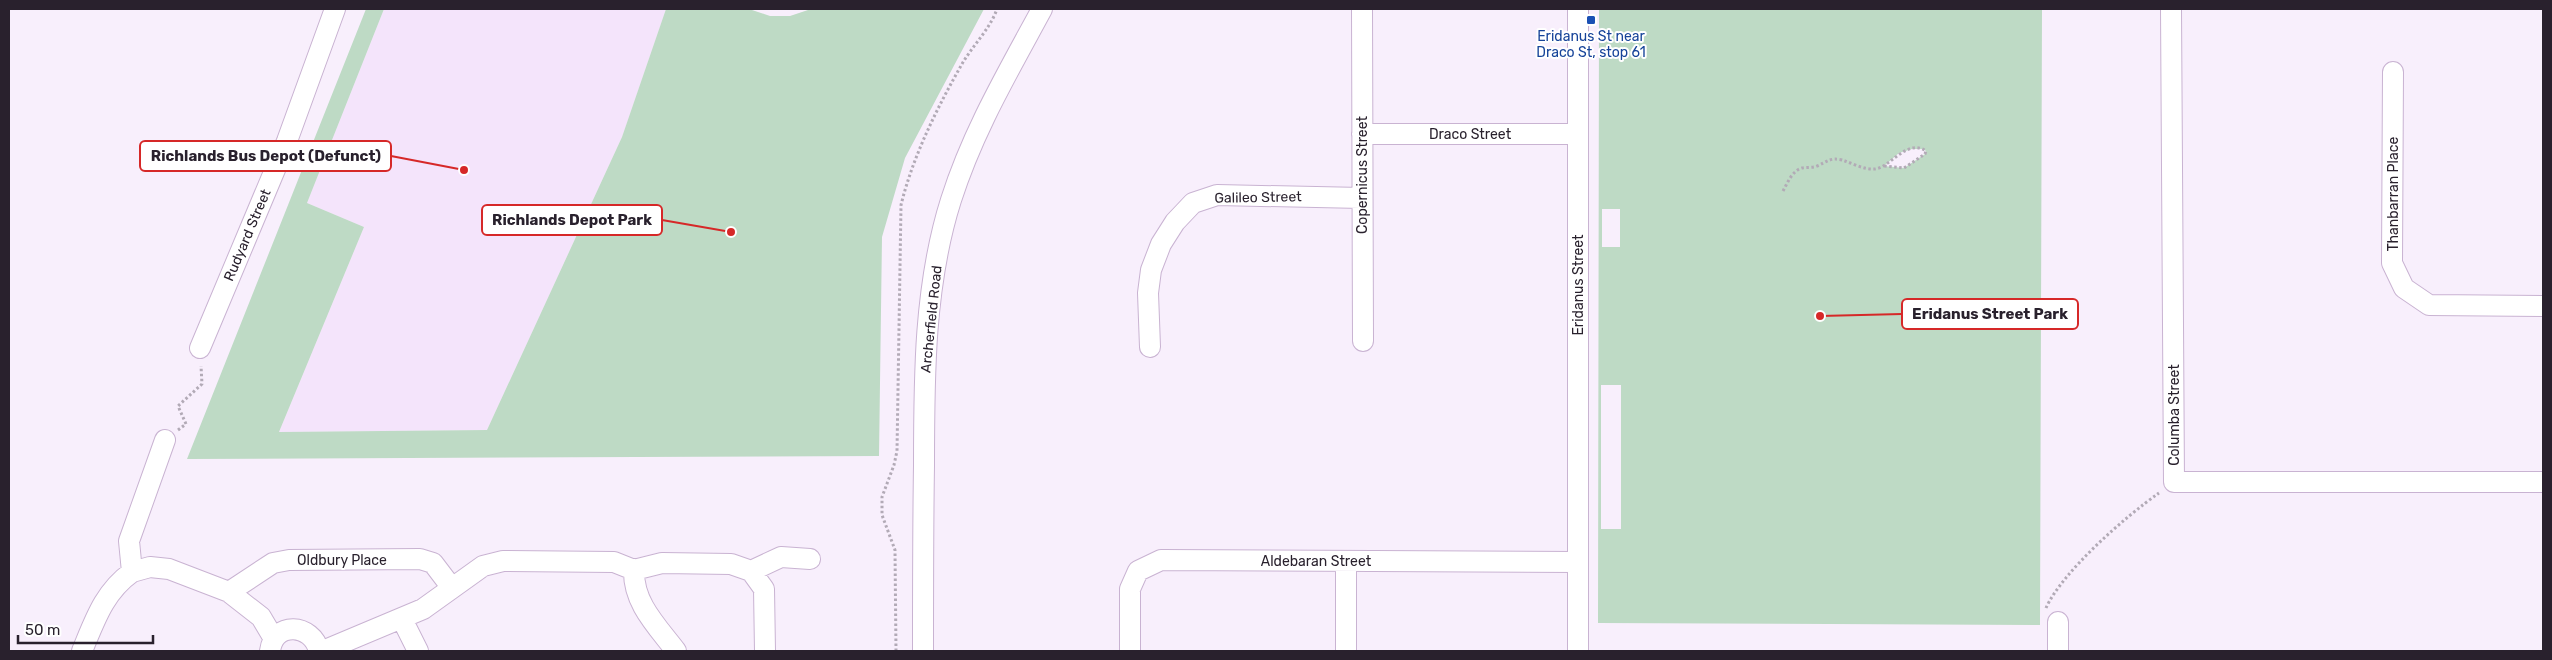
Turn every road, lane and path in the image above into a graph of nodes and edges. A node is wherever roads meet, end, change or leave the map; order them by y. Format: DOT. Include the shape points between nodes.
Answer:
graph roads {
  1 [pos="335,9"];
  2 [pos="1042,9"];
  3 [pos="1362,9"];
  4 [pos="1578,9"];
  5 [pos="2171,9"];
  6 [pos="2393,72"];
  7 [pos="1362,134"];
  8 [pos="1578,134"];
  9 [pos="1884,166"];
  10 [pos="1783,191"];
  11 [pos="1362,198"];
  12 [pos="2543,306"];
  13 [pos="1363,340"];
  14 [pos="1150,347"];
  15 [pos="200,348"];
  16 [pos="166,440"];
  17 [pos="2174,482"];
  18 [pos="2543,482"];
  19 [pos="810,559"];
  20 [pos="1346,561"];
  21 [pos="1578,562"];
  22 [pos="634,570"];
  23 [pos="751,571"];
  24 [pos="132,572"];
  25 [pos="452,588"];
  26 [pos="229,592"];
  27 [pos="402,619"];
  28 [pos="2058,622"];
  29 [pos="272,645"];
  30 [pos="82,651"];
  31 [pos="319,651"];
  32 [pos="323,651"];
  33 [pos="418,651"];
  34 [pos="676,651"];
  35 [pos="765,651"];
  36 [pos="923,651"];
  37 [pos="1130,651"];
  38 [pos="1346,651"];
  39 [pos="1578,651"];
  40 [pos="2058,651"];
  1 -- 15 [label="street, Rudyard Street" via="287,141"];
  2 -- 36 [label="street, Archerfield Road" via="978,127 950,202 938,256 926,334"];
  3 -- 7 [label="street, Copernicus Street"];
  4 -- 8 [label="street, Eridanus Street"];
  5 -- 17 [label="street, Columba Street"];
  6 -- 12 [label="street, Thanbarran Place" via="2392,263 2404,288 2429,305"];
  7 -- 8 [label="street, Draco Street"];
  7 -- 11 [label="street, Copernicus Street"];
  8 -- 21 [label="street, Eridanus Street"];
  9 -- 9 [label="path" via="1899,153 1923,148 1926,151 1904,168"];
  9 -- 10 [label="path" via="1866,168 1832,158 1793,173"];
  11 -- 13 [label="street, Copernicus Street"];
  11 -- 14 [label="street, Galileo Street" via="1217,195 1193,203 1161,244 1151,270 1148,292"];
  15 -- 16 [label="path" via="202,384 178,406 186,424"];
  16 -- 24 [label="street" via="129,541"];
  17 -- 18 [label="street, Columba Street"];
  17 -- 28 [label="path" via="2134,510 2073,570 2046,607 2046,620"];
  19 -- 23 [label="street" via="782,557"];
  20 -- 21 [label="street, Aldebaran Street"];
  20 -- 37 [label="street, Aldebaran Street" via="1161,560 1138,571 1130,589"];
  20 -- 38 [label="street"];
  21 -- 39 [label="street, Eridanus Street"];
  22 -- 23 [label="street" via="662,563 731,564"];
  22 -- 25 [label="street" via="614,562 503,561 484,566"];
  22 -- 34 [label="street" via="634,585 641,605"];
  23 -- 35 [label="street" via="764,589"];
  24 -- 26 [label="street" via="150,567 169,569"];
  24 -- 30 [label="street" via="117,582 101,605"];
  25 -- 26 [label="street, Oldbury Place" via="433,564 420,559 289,560 272,564"];
  25 -- 27 [label="street"];
  26 -- 29 [label="street" via="261,617"];
  27 -- 32 [label="street"];
  27 -- 33 [label="street"];
  28 -- 40 [label="street"];
  29 -- 31 [label="street" via="282,632 302,630 311,635"];
}
